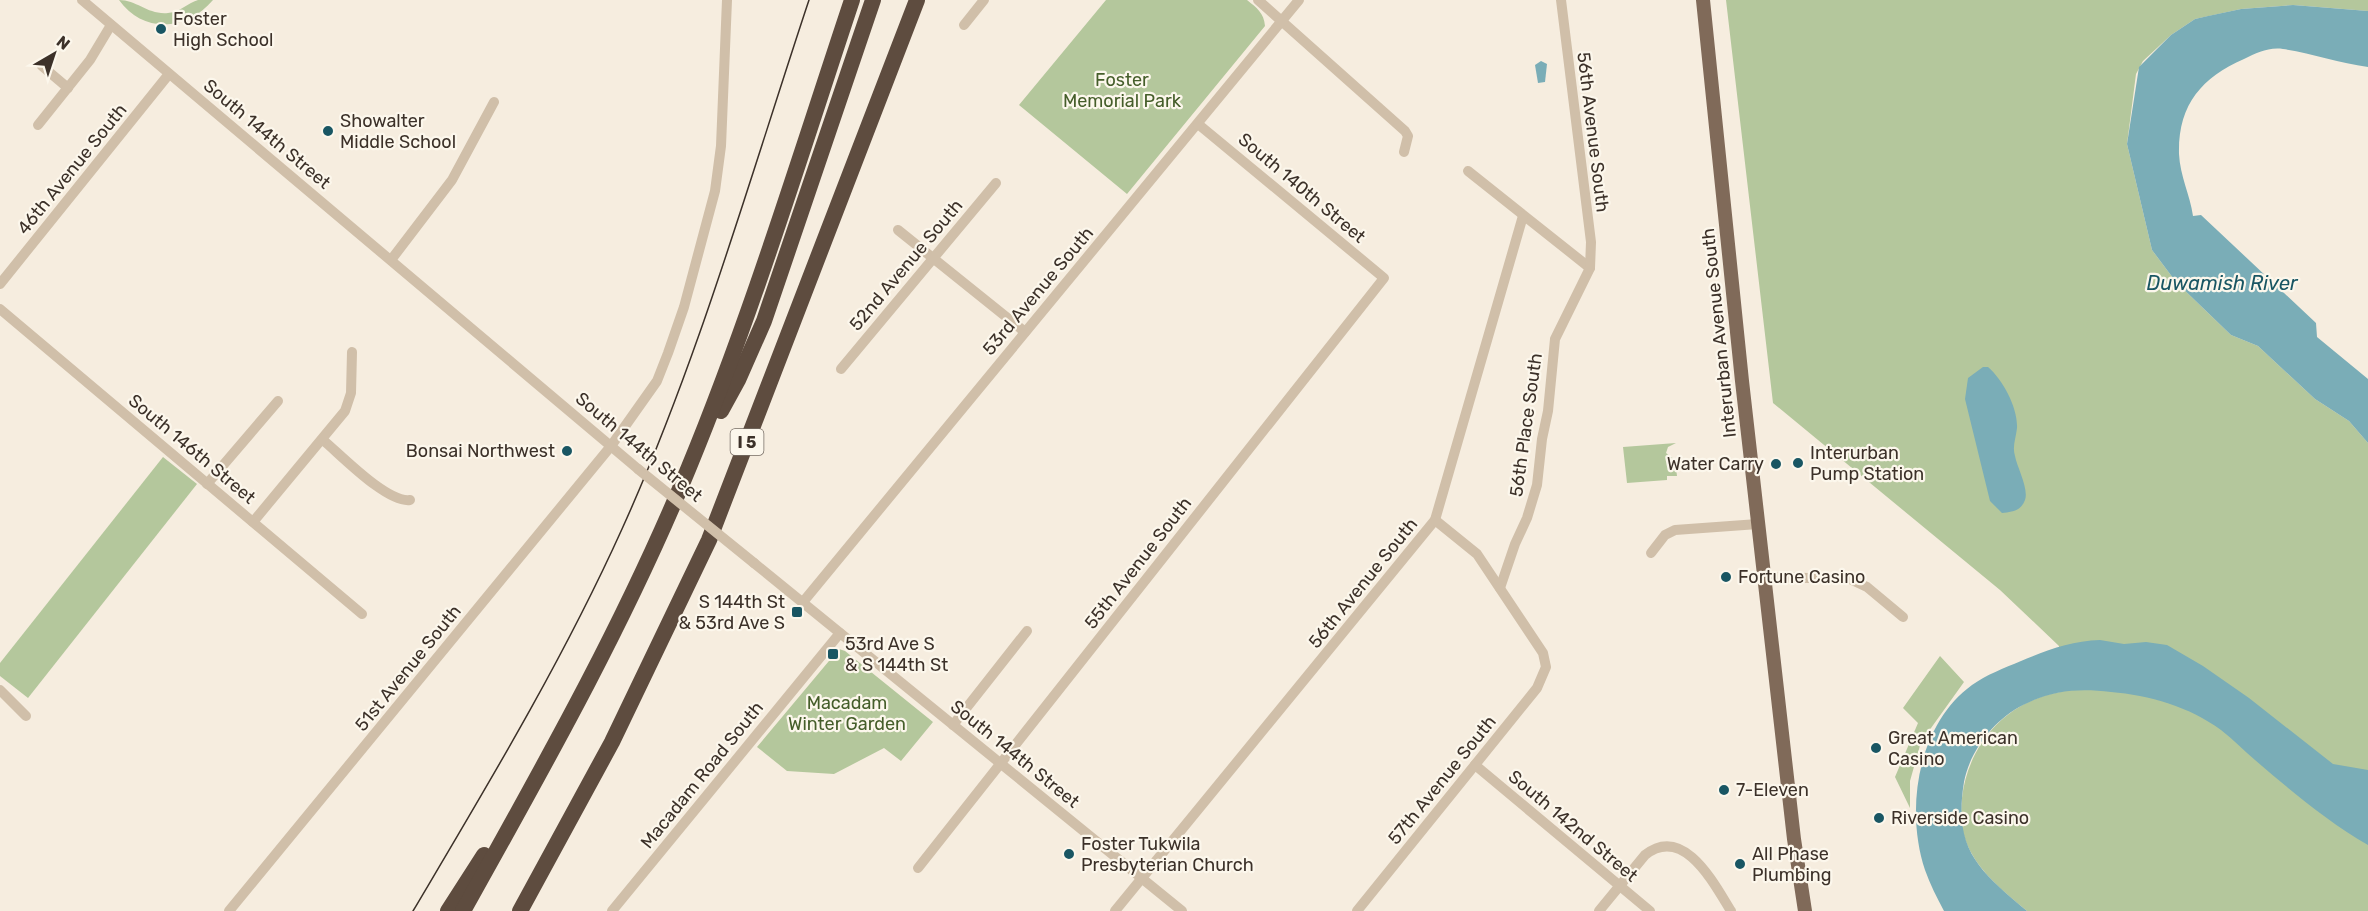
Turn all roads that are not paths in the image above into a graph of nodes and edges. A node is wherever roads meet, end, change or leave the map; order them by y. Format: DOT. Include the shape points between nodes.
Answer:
graph roads {
  1 [pos="82,0"];
  2 [pos="727,0"];
  3 [pos="852,0"];
  4 [pos="873,0"];
  5 [pos="917,0"];
  6 [pos="984,0"];
  7 [pos="1258,0"];
  8 [pos="1299,0"];
  9 [pos="1561,0"];
  10 [pos="1703,0"];
  11 [pos="1282,21"];
  12 [pos="964,24"];
  13 [pos="111,25"];
  14 [pos="42,66"];
  15 [pos="169,74"];
  16 [pos="68,88"];
  17 [pos="494,102"];
  18 [pos="38,124"];
  19 [pos="1198,124"];
  20 [pos="1404,152"];
  21 [pos="1468,171"];
  22 [pos="996,183"];
  23 [pos="1523,216"];
  24 [pos="898,230"];
  25 [pos="933,258"];
  26 [pos="391,260"];
  27 [pos="1590,268"];
  28 [pos="1384,278"];
  29 [pos="0,284"];
  30 [pos="0,309"];
  31 [pos="1025,332"];
  32 [pos="352,352"];
  33 [pos="842,369"];
  34 [pos="278,401"];
  35 [pos="323,440"];
  36 [pos="611,446"];
  37 [pos="688,470"];
  38 [pos="207,484"];
  39 [pos="410,500"];
  40 [pos="1435,520"];
  41 [pos="253,522"];
  42 [pos="1758,524"];
  43 [pos="1651,553"];
  44 [pos="1765,577"];
  45 [pos="1500,588"];
  46 [pos="803,602"];
  47 [pos="362,614"];
  48 [pos="1904,617"];
  49 [pos="1027,631"];
  50 [pos="840,633"];
  51 [pos="0,690"];
  52 [pos="26,716"];
  53 [pos="953,725"];
  54 [pos="1000,763"];
  55 [pos="1475,765"];
  56 [pos="533,786"];
  57 [pos="918,868"];
  58 [pos="543,870"];
  59 [pos="1142,878"];
  60 [pos="1619,887"];
  61 [pos="229,911"];
  62 [pos="448,911"];
  63 [pos="463,911"];
  64 [pos="520,911"];
  65 [pos="524,911"];
  66 [pos="612,911"];
  67 [pos="1115,911"];
  68 [pos="1182,911"];
  69 [pos="1357,911"];
  70 [pos="1599,911"];
  71 [pos="1650,911"];
  72 [pos="1731,911"];
  73 [pos="1805,911"];
  1 -- 13 [label="street, South 144th Street"];
  2 -- 36 [label="street" via="722,146 715,190 668,353 645,399"];
  3 -- 37 [label="highway, I 5" via="747,317"];
  4 -- 37 [label="highway, I 5" via="764,321 738,380"];
  5 -- 58 [label="highway, I 5" via="709,540 626,715"];
  6 -- 12 [label="street"];
  7 -- 11 [label="street"];
  8 -- 11 [label="street, 53rd Avenue South"];
  9 -- 27 [label="street, 56th Avenue South" via="1591,242"];
  10 -- 42 [label="main road, Interurban Avenue South"];
  11 -- 19 [label="street, 53rd Avenue South"];
  11 -- 20 [label="street" via="1406,131"];
  13 -- 15 [label="street, South 144th Street"];
  13 -- 16 [label="street"];
  14 -- 16 [label="street"];
  15 -- 26 [label="street, South 144th Street"];
  15 -- 29 [label="street, 46th Avenue South"];
  16 -- 18 [label="street"];
  17 -- 26 [label="street" via="452,180"];
  19 -- 28 [label="street, South 140th Street"];
  19 -- 31 [label="street, 53rd Avenue South"];
  21 -- 23 [label="street"];
  22 -- 25 [label="street, 52nd Avenue South"];
  23 -- 27 [label="street"];
  23 -- 40 [label="street, 56th Avenue South"];
  24 -- 25 [label="street"];
  25 -- 31 [label="street"];
  25 -- 33 [label="street, 52nd Avenue South"];
  26 -- 36 [label="street, South 144th Street"];
  27 -- 45 [label="street, 56th Place South" via="1555,339 1537,485"];
  28 -- 54 [label="street, 55th Avenue South"];
  30 -- 38 [label="street, South 146th Street"];
  31 -- 46 [label="street, 53rd Avenue South"];
  32 -- 35 [label="street" via="349,404"];
  34 -- 38 [label="street"];
  35 -- 39 [label="street" via="389,494 402,501"];
  35 -- 41 [label="street"];
  36 -- 46 [label="street, South 144th Street, bridge"];
  36 -- 61 [label="street, 51st Avenue South"];
  37 -- 56 [label="highway, I 5" via="595,671"];
  38 -- 41 [label="street, South 146th Street"];
  40 -- 45 [label="street" via="1477,554"];
  40 -- 59 [label="street, 56th Avenue South"];
  41 -- 47 [label="street, South 146th Street"];
  42 -- 43 [label="street" via="1676,530 1665,535"];
  42 -- 44 [label="main road, Interurban Avenue South"];
  44 -- 48 [label="street" via="1850,579 1867,587"];
  44 -- 73 [label="main road, Interurban Avenue South"];
  45 -- 55 [label="street, 57th Avenue South" via="1543,653 1546,667 1537,688"];
  46 -- 50 [label="street, South 144th Street"];
  49 -- 53 [label="street"];
  50 -- 53 [label="street, South 144th Street"];
  50 -- 66 [label="street, Macadam Road South"];
  51 -- 52 [label="street"];
  53 -- 54 [label="street, South 144th Street"];
  54 -- 57 [label="street, 55th Avenue South"];
  54 -- 59 [label="street, South 144th Street"];
  55 -- 60 [label="street, South 142nd Street"];
  55 -- 69 [label="street, 57th Avenue South"];
  56 -- 62 [label="highway"];
  56 -- 63 [label="highway, I 5"];
  58 -- 64 [label="highway, I 5"];
  58 -- 65 [label="highway"];
  59 -- 67 [label="street, 56th Avenue South"];
  59 -- 68 [label="street, South 144th Street"];
  60 -- 70 [label="street"];
  60 -- 71 [label="street, South 142nd Street"];
  60 -- 72 [label="street" via="1646,855 1660,846 1680,849 1697,861"];
}
